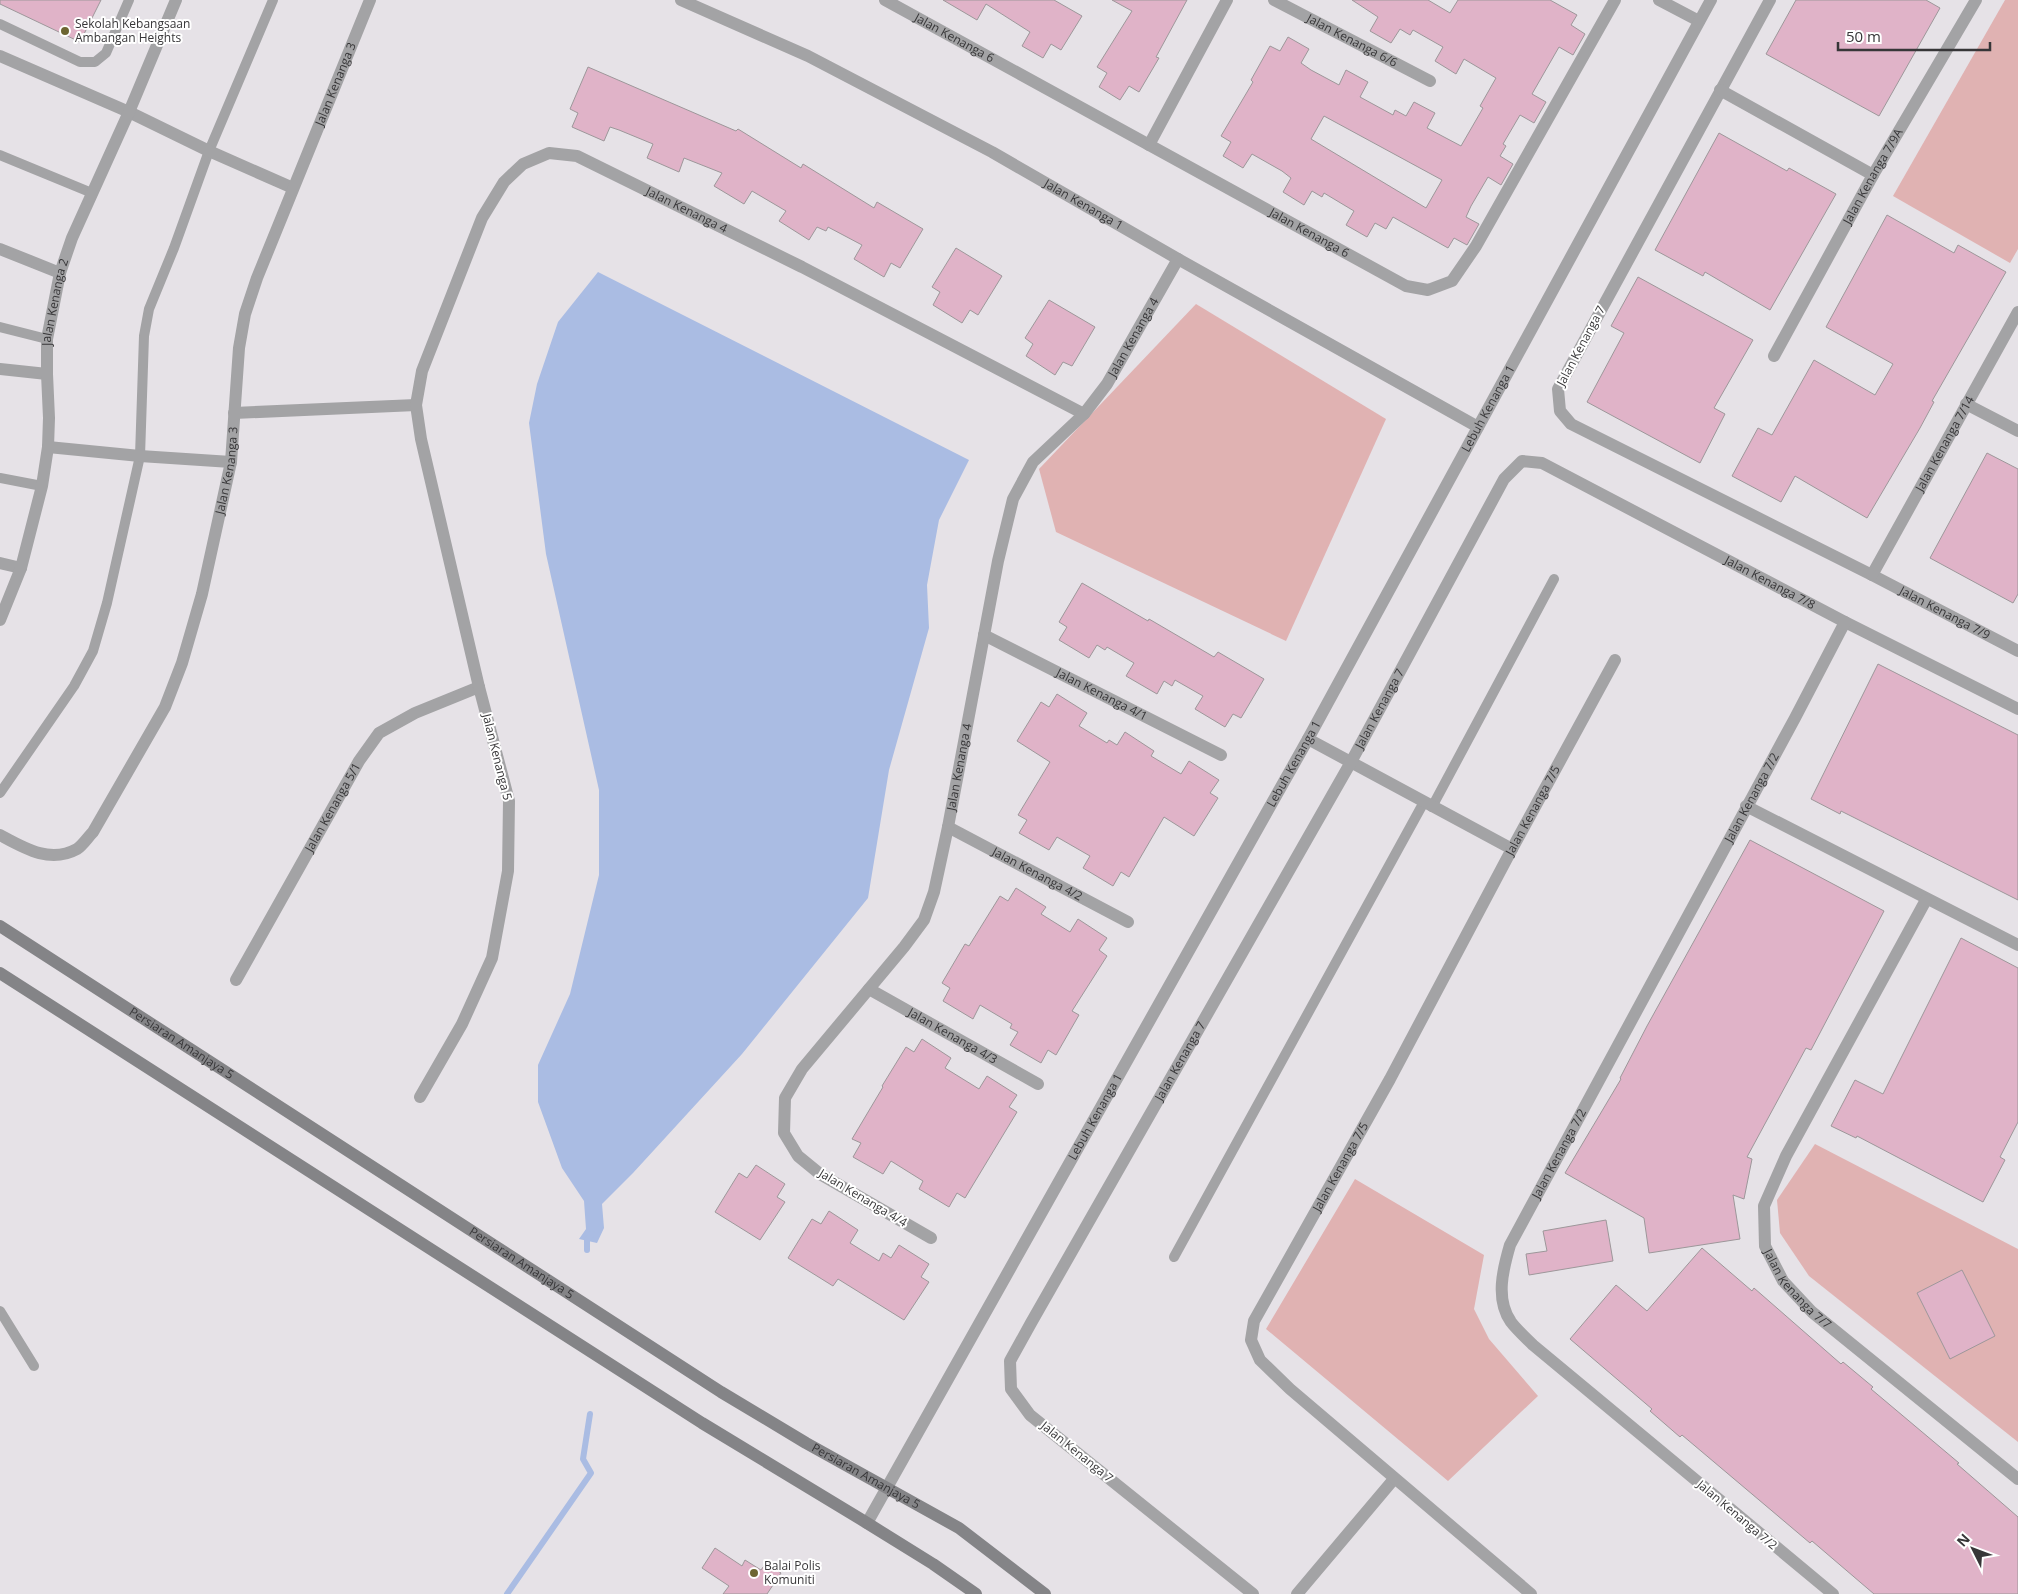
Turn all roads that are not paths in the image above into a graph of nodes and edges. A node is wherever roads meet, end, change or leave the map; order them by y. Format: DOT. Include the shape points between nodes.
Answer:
graph roads {
  1 [pos="129,0"];
  2 [pos="176,0"];
  3 [pos="273,0"];
  4 [pos="370,0"];
  5 [pos="681,0"];
  6 [pos="884,0"];
  7 [pos="1227,0"];
  8 [pos="1274,0"];
  9 [pos="1615,0"];
  10 [pos="1659,0"];
  11 [pos="1711,0"];
  12 [pos="1770,0"];
  13 [pos="1976,0"];
  14 [pos="1699,21"];
  15 [pos="0,24"];
  16 [pos="0,56"];
  17 [pos="1430,81"];
  18 [pos="1720,90"];
  19 [pos="129,112"];
  20 [pos="1149,145"];
  21 [pos="209,151"];
  22 [pos="0,155"];
  23 [pos="1873,175"];
  24 [pos="293,188"];
  25 [pos="92,193"];
  26 [pos="0,249"];
  27 [pos="1178,259"];
  28 [pos="60,273"];
  29 [pos="2018,312"];
  30 [pos="0,327"];
  31 [pos="47,339"];
  32 [pos="1774,356"];
  33 [pos="0,369"];
  34 [pos="46,374"];
  35 [pos="1966,404"];
  36 [pos="416,405"];
  37 [pos="234,413"];
  38 [pos="1084,414"];
  39 [pos="1478,427"];
  40 [pos="2018,431"];
  41 [pos="48,447"];
  42 [pos="140,456"];
  43 [pos="1522,461"];
  44 [pos="231,462"];
  45 [pos="0,478"];
  46 [pos="42,486"];
  47 [pos="0,563"];
  48 [pos="21,568"];
  49 [pos="1872,575"];
  50 [pos="1554,579"];
  51 [pos="0,620"];
  52 [pos="1845,622"];
  53 [pos="984,635"];
  54 [pos="2018,651"];
  55 [pos="1615,660"];
  56 [pos="479,687"];
  57 [pos="2018,709"];
  58 [pos="1308,739"];
  59 [pos="1222,755"];
  60 [pos="1351,762"];
  61 [pos="0,793"];
  62 [pos="1428,804"];
  63 [pos="1746,806"];
  64 [pos="948,827"];
  65 [pos="0,835"];
  66 [pos="1512,849"];
  67 [pos="1926,900"];
  68 [pos="1128,922"];
  69 [pos="0,926"];
  70 [pos="2018,945"];
  71 [pos="0,973"];
  72 [pos="236,980"];
  73 [pos="869,990"];
  74 [pos="1038,1084"];
  75 [pos="420,1098"];
  76 [pos="785,1098"];
  77 [pos="931,1238"];
  78 [pos="1174,1257"];
  79 [pos="0,1311"];
  80 [pos="34,1366"];
  81 [pos="1394,1478"];
  82 [pos="2018,1479"];
  83 [pos="887,1486"];
  84 [pos="867,1523"];
  85 [pos="1827,1592"];
  86 [pos="976,1594"];
  87 [pos="1045,1594"];
  88 [pos="1253,1594"];
  89 [pos="1298,1594"];
  90 [pos="1531,1594"];
  1 -- 15 [label="lane" via="106,53 95,62 80,62"];
  2 -- 19 [label="street, Jalan Kenanga 2"];
  3 -- 21 [label="lane"];
  4 -- 24 [label="street, Jalan Kenanga 3"];
  5 -- 27 [label="street, Jalan Kenanga 1" via="808,56 870,88 992,152"];
  6 -- 20 [label="street, Jalan Kenanga 6"];
  7 -- 20 [label="street"];
  8 -- 17 [label="street, Jalan Kenanga 6/6"];
  9 -- 20 [label="street, Jalan Kenanga 6" via="1476,246 1452,281 1428,290 1406,286"];
  10 -- 14 [label="street"];
  11 -- 14 [label="street, Lebuh Kenanga 1"];
  12 -- 18 [label="street, Jalan Kenanga 7"];
  13 -- 23 [label="street, Jalan Kenanga 7/9A"];
  14 -- 39 [label="street, Lebuh Kenanga 1"];
  16 -- 19 [label="street"];
  18 -- 23 [label="street"];
  18 -- 49 [label="street, Jalan Kenanga 7" via="1558,389 1560,411 1571,424"];
  19 -- 21 [label="street"];
  19 -- 25 [label="street, Jalan Kenanga 2"];
  21 -- 24 [label="street"];
  21 -- 42 [label="lane" via="149,309 144,336"];
  22 -- 25 [label="lane"];
  23 -- 32 [label="street, Jalan Kenanga 7/9A"];
  24 -- 37 [label="street, Jalan Kenanga 3" via="245,314"];
  25 -- 28 [label="street, Jalan Kenanga 2"];
  26 -- 28 [label="street"];
  27 -- 38 [label="street, Jalan Kenanga 4" via="1107,384"];
  27 -- 39 [label="street, Jalan Kenanga 1"];
  28 -- 31 [label="street, Jalan Kenanga 2"];
  29 -- 35 [label="street, Jalan Kenanga 7/14"];
  30 -- 31 [label="lane"];
  31 -- 34 [label="street, Jalan Kenanga 2"];
  33 -- 34 [label="street"];
  34 -- 41 [label="street, Jalan Kenanga 2"];
  35 -- 40 [label="street"];
  35 -- 49 [label="street, Jalan Kenanga 7/14"];
  36 -- 37 [label="street"];
  36 -- 38 [label="street, Jalan Kenanga 4" via="422,371 482,218 504,182 522,164 549,153 577,156"];
  36 -- 56 [label="street, Jalan Kenanga 5" via="421,439"];
  37 -- 44 [label="street, Jalan Kenanga 3"];
  38 -- 53 [label="street, Jalan Kenanga 4" via="1033,462 1014,499"];
  39 -- 58 [label="street, Lebuh Kenanga 1"];
  41 -- 42 [label="street"];
  41 -- 46 [label="street, Jalan Kenanga 2"];
  42 -- 44 [label="street"];
  42 -- 61 [label="lane" via="93,652 74,686"];
  43 -- 52 [label="street, Jalan Kenanga 7/8" via="1542,463"];
  43 -- 60 [label="street, Jalan Kenanga 7" via="1504,478"];
  44 -- 65 [label="street, Jalan Kenanga 3" via="202,594 182,663 165,707 93,832 79,848 60,856 41,855"];
  45 -- 46 [label="lane"];
  46 -- 48 [label="street, Jalan Kenanga 2"];
  47 -- 48 [label="street"];
  48 -- 51 [label="street, Jalan Kenanga 2"];
  49 -- 54 [label="street, Jalan Kenanga 7/9"];
  50 -- 62 [label="lane"];
  52 -- 57 [label="street, Jalan Kenanga 7/8"];
  52 -- 63 [label="street, Jalan Kenanga 7/2"];
  53 -- 59 [label="street, Jalan Kenanga 4/1"];
  53 -- 64 [label="street, Jalan Kenanga 4"];
  55 -- 66 [label="street, Jalan Kenanga 7/5"];
  56 -- 72 [label="street, Jalan Kenanga 5/1" via="415,713 379,734 358,761"];
  56 -- 75 [label="street, Jalan Kenanga 5" via="509,801 508,871 492,958 462,1024"];
  58 -- 60 [label="street"];
  58 -- 83 [label="street, Lebuh Kenanga 1"];
  60 -- 62 [label="street"];
  60 -- 88 [label="street, Jalan Kenanga 7" via="1010,1361 1011,1389 1030,1414"];
  62 -- 66 [label="street"];
  62 -- 78 [label="lane"];
  63 -- 67 [label="street"];
  63 -- 85 [label="street, Jalan Kenanga 7/2" via="1510,1245 1503,1270 1502,1298 1511,1321 1533,1345"];
  64 -- 68 [label="street, Jalan Kenanga 4/2"];
  64 -- 73 [label="street, Jalan Kenanga 4" via="934,892 924,920"];
  66 -- 81 [label="street, Jalan Kenanga 7/5" via="1390,1079 1254,1321 1251,1340 1260,1360 1290,1390"];
  67 -- 70 [label="street"];
  67 -- 82 [label="street, Jalan Kenanga 7/7" via="1786,1156 1764,1206 1765,1246 1783,1281 1812,1312"];
  69 -- 83 [label="street, Persiaran Amanjaya 5" via="722,1392 806,1443"];
  71 -- 84 [label="street" via="702,1423"];
  73 -- 74 [label="street, Jalan Kenanga 4/3"];
  73 -- 76 [label="street, Jalan Kenanga 4" via="802,1069"];
  76 -- 77 [label="street, Jalan Kenanga 4/4" via="784,1133 798,1156 820,1174"];
  79 -- 80 [label="lane"];
  81 -- 89 [label="street"];
  81 -- 90 [label="street, Jalan Kenanga 7/5"];
  83 -- 84 [label="street, Lebuh Kenanga 1"];
  83 -- 87 [label="street, Persiaran Amanjaya 5" via="959,1528"];
  84 -- 86 [label="street"];
}
